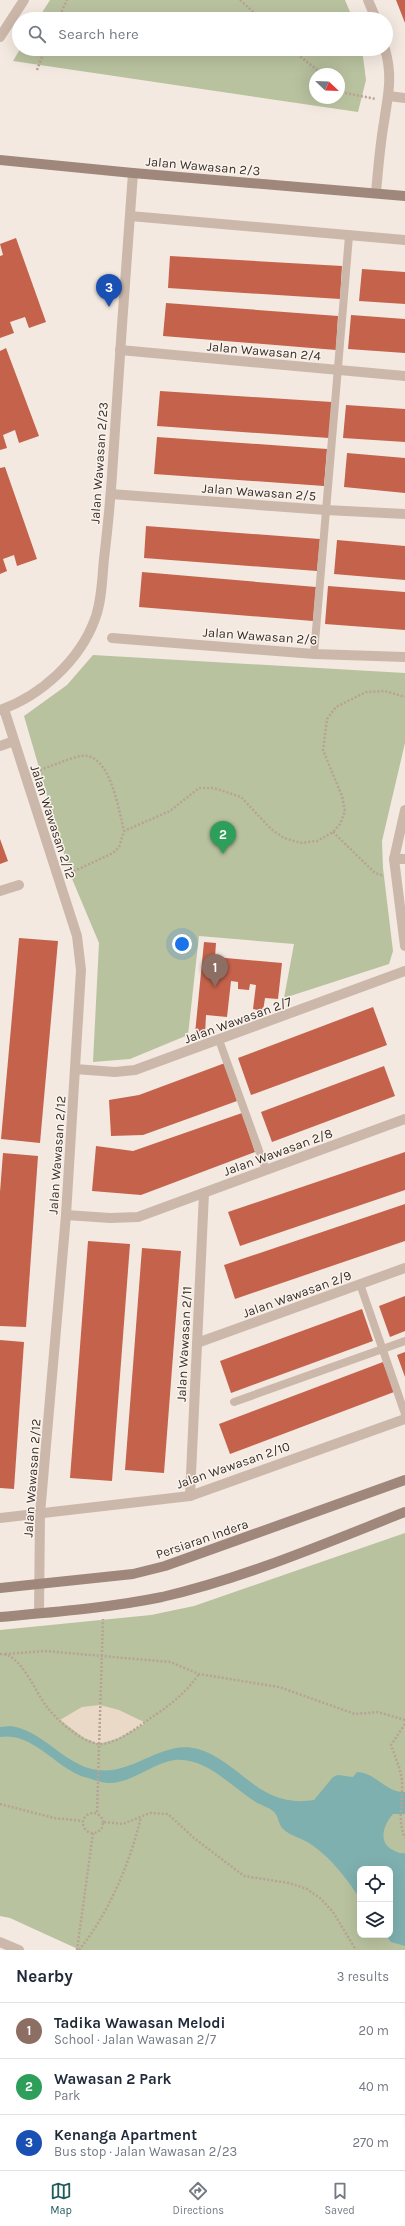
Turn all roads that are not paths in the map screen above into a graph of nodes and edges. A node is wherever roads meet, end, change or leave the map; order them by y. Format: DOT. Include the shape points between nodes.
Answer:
graph roads {
  1 [pos="24,0"];
  2 [pos="368,0"];
  3 [pos="16,12"];
  4 [pos="373,12"];
  5 [pos="12,18"];
  6 [pos="0,37"];
  7 [pos="387,56"];
  8 [pos="389,98"];
  9 [pos="405,98"];
  10 [pos="0,160"];
  11 [pos="133,173"];
  12 [pos="376,193"];
  13 [pos="405,196"];
  14 [pos="130,216"];
  15 [pos="349,236"];
  16 [pos="405,240"];
  17 [pos="120,350"];
  18 [pos="337,371"];
  19 [pos="405,376"];
  20 [pos="111,494"];
  21 [pos="326,510"];
  22 [pos="405,514"];
  23 [pos="112,638"];
  24 [pos="314,654"];
  25 [pos="405,657"];
  26 [pos="2,710"];
  27 [pos="14,741"];
  28 [pos="0,746"];
  29 [pos="405,810"];
  30 [pos="394,859"];
  31 [pos="405,859"];
  32 [pos="19,885"];
  33 [pos="0,891"];
  34 [pos="405,946"];
  35 [pos="405,971"];
  36 [pos="219,1040"];
  37 [pos="75,1069"];
  38 [pos="405,1119"];
  39 [pos="266,1170"];
  40 [pos="204,1193"];
  41 [pos="66,1215"];
  42 [pos="405,1268"];
  43 [pos="360,1284"];
  44 [pos="405,1341"];
  45 [pos="197,1343"];
  46 [pos="382,1349"];
  47 [pos="234,1402"];
  48 [pos="405,1414"];
  49 [pos="405,1419"];
  50 [pos="405,1480"];
  51 [pos="190,1496"];
  52 [pos="405,1512"];
  53 [pos="40,1514"];
  54 [pos="0,1518"];
  55 [pos="40,1585"];
  56 [pos="0,1588"];
  57 [pos="39,1614"];
  58 [pos="0,1617"];
  59 [pos="0,1942"];
  60 [pos="19,1950"];
  1 -- 3 [label="street"];
  2 -- 4 [label="street"];
  5 -- 6 [label="street"];
  7 -- 8 [label="street" via="390,66"];
  8 -- 9 [label="street"];
  8 -- 12 [label="street"];
  10 -- 11 [label="main road, Jalan Wawasan 2/3"];
  11 -- 12 [label="main road, Jalan Wawasan 2/3"];
  11 -- 14 [label="street, Jalan Wawasan 2/23"];
  12 -- 13 [label="main road, Jalan Wawasan 2/3"];
  14 -- 15 [label="street"];
  14 -- 17 [label="street, Jalan Wawasan 2/23"];
  15 -- 16 [label="street"];
  15 -- 18 [label="lane"];
  17 -- 18 [label="street, Jalan Wawasan 2/4"];
  17 -- 20 [label="street, Jalan Wawasan 2/23"];
  18 -- 19 [label="street, Jalan Wawasan 2/4"];
  18 -- 21 [label="lane"];
  20 -- 21 [label="street, Jalan Wawasan 2/5"];
  20 -- 26 [label="street, Jalan Wawasan 2/23" via="100,600 95,619 84,639 58,674 31,696"];
  21 -- 22 [label="street, Jalan Wawasan 2/5"];
  21 -- 24 [label="lane"];
  23 -- 24 [label="street, Jalan Wawasan 2/6"];
  24 -- 25 [label="street, Jalan Wawasan 2/6"];
  26 -- 27 [label="street, Jalan Wawasan 2/12"];
  27 -- 28 [label="street"];
  27 -- 37 [label="street, Jalan Wawasan 2/12" via="76,936 82,970"];
  29 -- 30 [label="street"];
  30 -- 31 [label="street"];
  30 -- 34 [label="street"];
  32 -- 33 [label="street"];
  35 -- 36 [label="street, Jalan Wawasan 2/7"];
  36 -- 37 [label="street, Jalan Wawasan 2/7" via="135,1070 116,1072"];
  36 -- 39 [label="lane"];
  37 -- 41 [label="street, Jalan Wawasan 2/12"];
  38 -- 39 [label="street, Jalan Wawasan 2/8"];
  39 -- 40 [label="street, Jalan Wawasan 2/8"];
  40 -- 41 [label="street, Jalan Wawasan 2/8" via="138,1217"];
  40 -- 45 [label="street, Jalan Wawasan 2/11"];
  41 -- 53 [label="street, Jalan Wawasan 2/12"];
  42 -- 43 [label="street, Jalan Wawasan 2/9"];
  43 -- 45 [label="street, Jalan Wawasan 2/9"];
  43 -- 46 [label="lane"];
  44 -- 46 [label="lane"];
  45 -- 51 [label="street, Jalan Wawasan 2/11"];
  46 -- 47 [label="lane"];
  46 -- 48 [label="lane"];
  49 -- 51 [label="street, Jalan Wawasan 2/10"];
  50 -- 55 [label="main road, Persiaran Indera" via="165,1566 133,1574"];
  51 -- 53 [label="street, Jalan Wawasan 2/10"];
  52 -- 57 [label="main road" via="240,1575 163,1596 103,1608"];
  53 -- 54 [label="street, Jalan Wawasan 2/10"];
  53 -- 55 [label="street, Jalan Wawasan 2/12"];
  55 -- 56 [label="main road, Persiaran Indera"];
  55 -- 57 [label="street, Jalan Wawasan 2/12"];
  57 -- 58 [label="main road"];
  59 -- 60 [label="street"];
}
